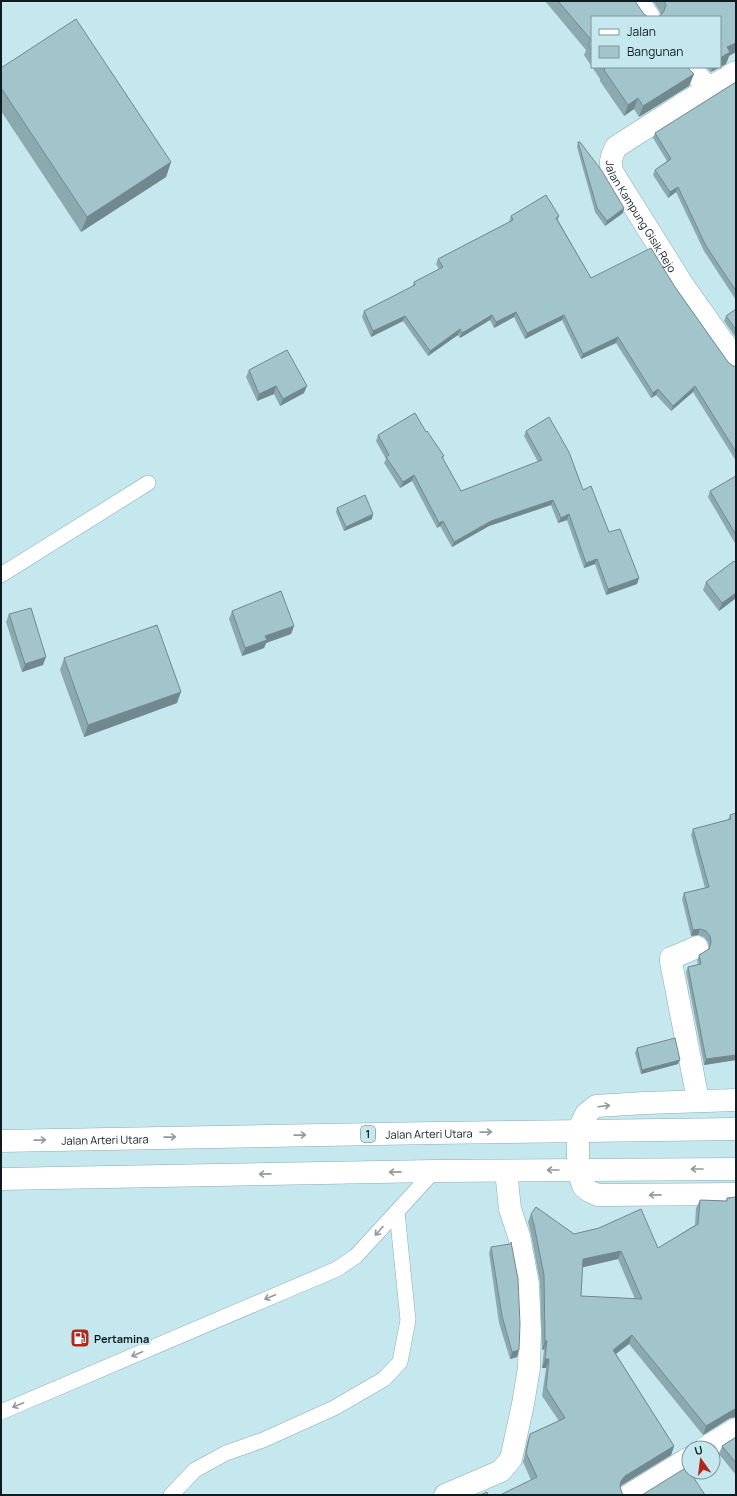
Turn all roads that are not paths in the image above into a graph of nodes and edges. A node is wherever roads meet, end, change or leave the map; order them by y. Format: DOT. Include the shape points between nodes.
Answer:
graph roads {
  1 [pos="638,1"];
  2 [pos="649,16"];
  3 [pos="690,68"];
  4 [pos="736,72"];
  5 [pos="708,88"];
  6 [pos="735,356"];
  7 [pos="148,483"];
  8 [pos="1,574"];
  9 [pos="697,947"];
  10 [pos="698,1100"];
  11 [pos="736,1100"];
  12 [pos="736,1129"];
  13 [pos="578,1131"];
  14 [pos="1,1141"];
  15 [pos="736,1169"];
  16 [pos="578,1170"];
  17 [pos="434,1171"];
  18 [pos="506,1171"];
  19 [pos="1,1179"];
  20 [pos="736,1194"];
  21 [pos="397,1212"];
  22 [pos="1,1412"];
  23 [pos="736,1429"];
  24 [pos="718,1440"];
  25 [pos="681,1463"];
  26 [pos="171,1495"];
  27 [pos="445,1495"];
  28 [pos="628,1495"];
  1 -- 2 [label="main road"];
  3 -- 5 [label="main road"];
  4 -- 5 [label="main road, Jalan Kampung Gisik Rejo"];
  5 -- 6 [label="main road, Jalan Kampung Gisik Rejo" via="616,147 610,158 610,166 683,285"];
  7 -- 8 [label="lane"];
  9 -- 10 [label="main road" via="671,958 671,962"];
  10 -- 11 [label="main road"];
  13 -- 10 [label="main road, one-way" via="586,1114 596,1106"];
  12 -- 13 [label="main road, Jalan Arteri Utara / 1"];
  14 -- 13 [label="main road, Jalan Arteri Utara / 1, one-way"];
  13 -- 16 [label="main road"];
  15 -- 16 [label="main road, one-way"];
  16 -- 18 [label="main road, one-way"];
  20 -- 16 [label="main road, one-way" via="598,1195 583,1186"];
  17 -- 18 [label="main road"];
  17 -- 19 [label="main road, one-way"];
  17 -- 21 [label="lane"];
  18 -- 27 [label="main road" via="510,1209 519,1236 528,1284 529,1368 523,1404 511,1459 506,1466 501,1471"];
  21 -- 22 [label="lane, one-way" via="356,1256 338,1269"];
  21 -- 26 [label="lane" via="408,1320 400,1362 384,1379 334,1408 263,1440 226,1453 195,1470"];
  23 -- 24 [label="main road"];
  25 -- 28 [label="main road"];
}
